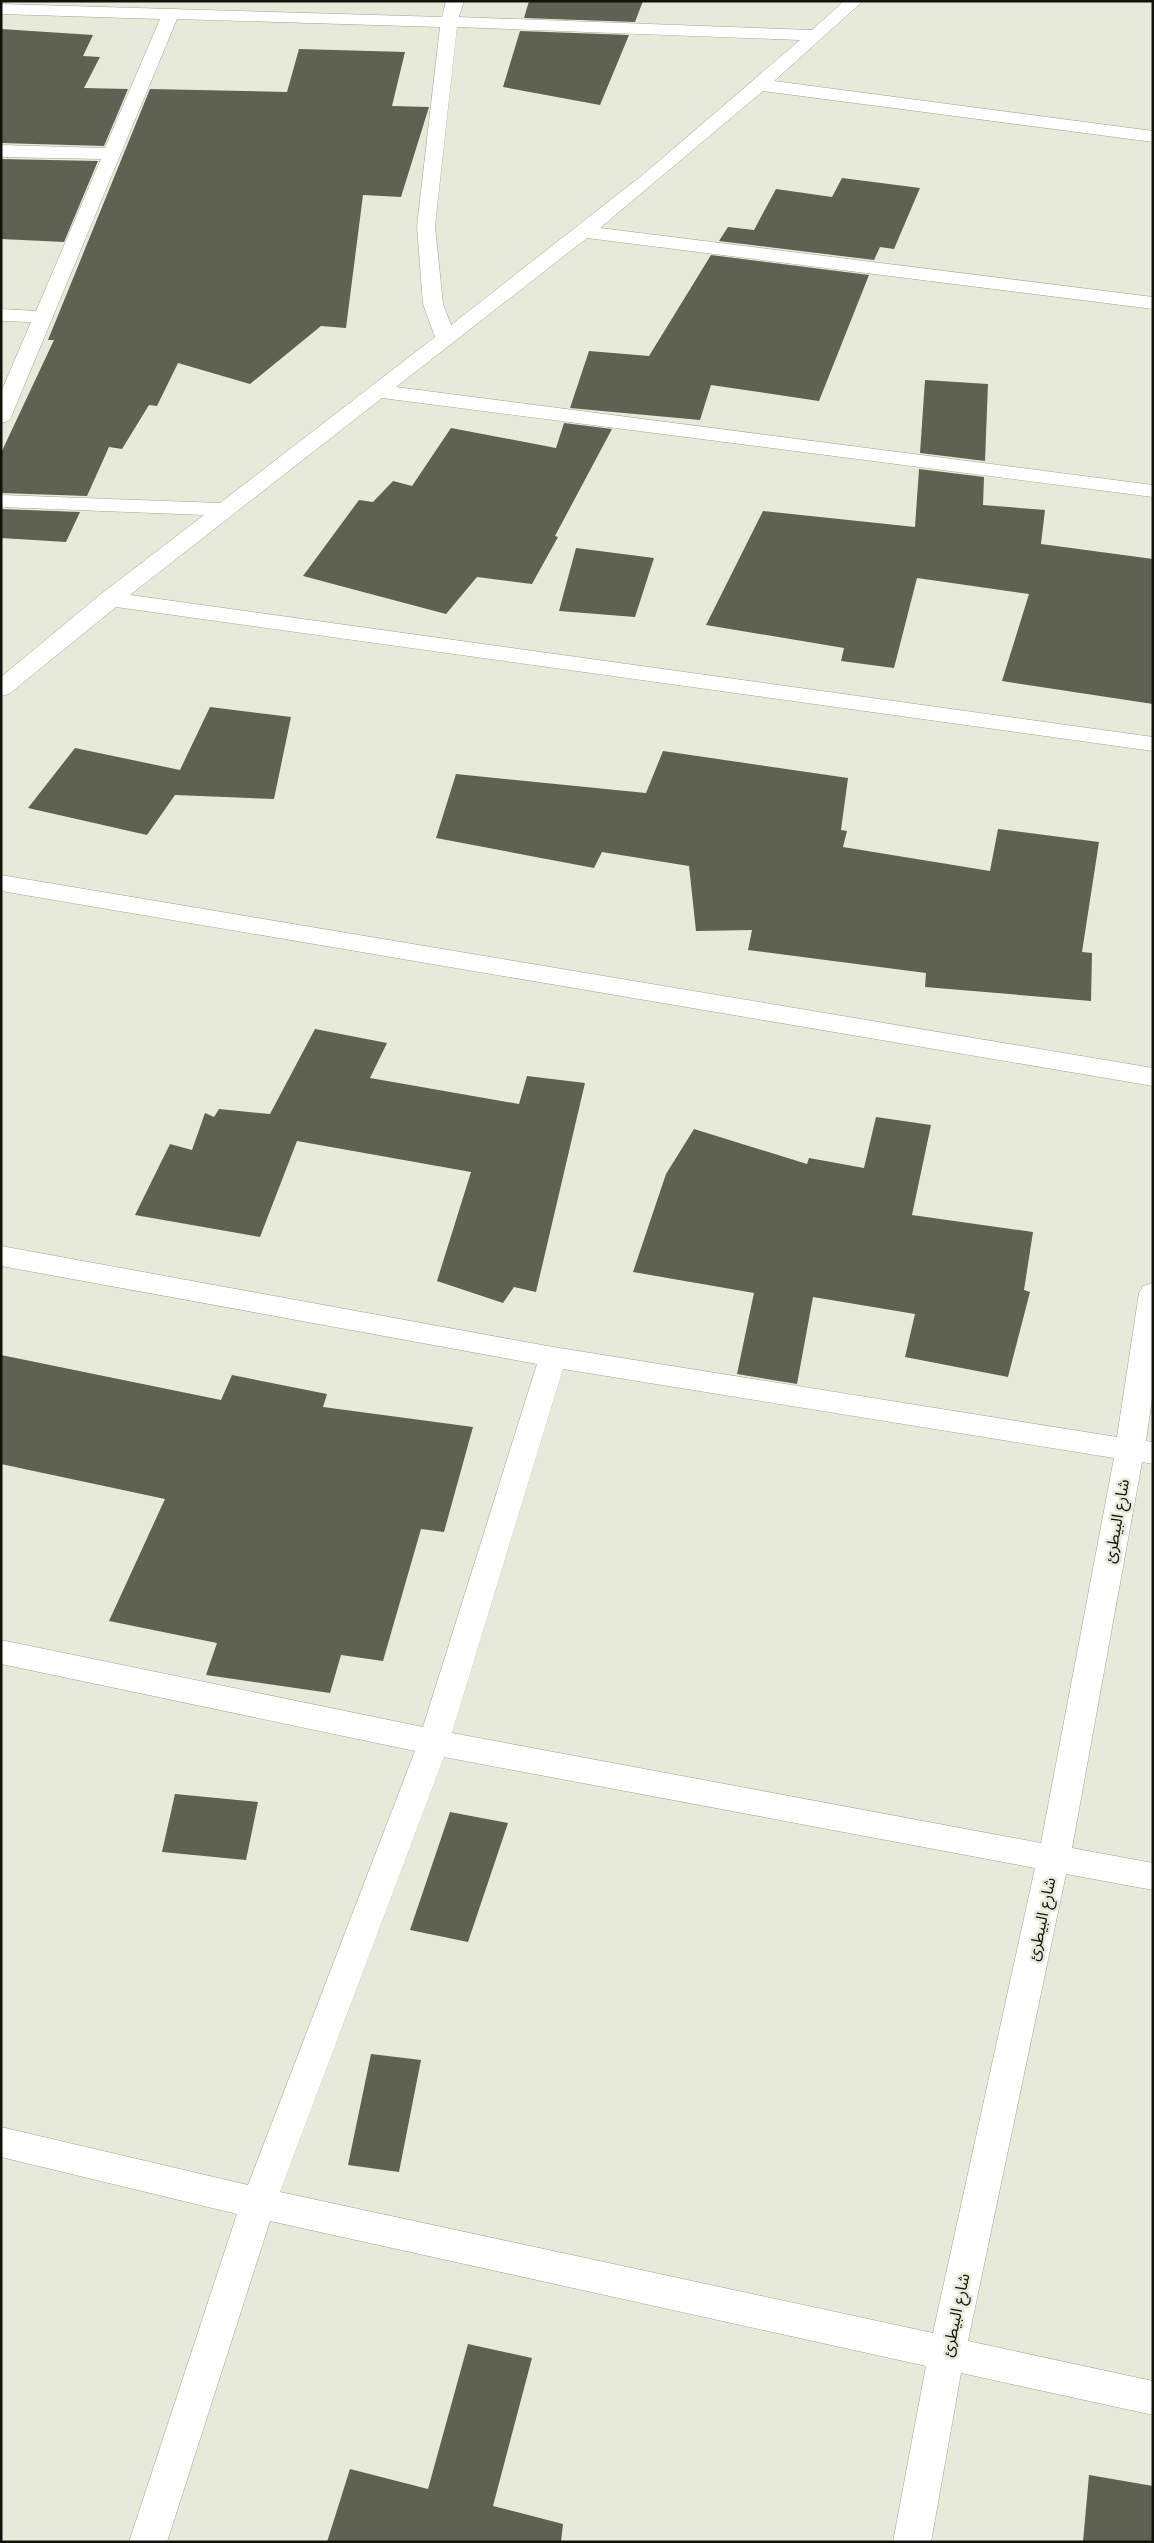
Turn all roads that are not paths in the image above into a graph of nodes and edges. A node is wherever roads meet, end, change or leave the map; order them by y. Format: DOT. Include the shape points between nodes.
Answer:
graph roads {
  1 [pos="455,1"];
  2 [pos="855,1"];
  3 [pos="1,10"];
  4 [pos="171,14"];
  5 [pos="450,22"];
  6 [pos="815,36"];
  7 [pos="761,86"];
  8 [pos="1153,137"];
  9 [pos="1,151"];
  10 [pos="110,154"];
  11 [pos="584,232"];
  12 [pos="1153,303"];
  13 [pos="1,315"];
  14 [pos="43,317"];
  15 [pos="446,338"];
  16 [pos="378,391"];
  17 [pos="1,417"];
  18 [pos="1153,491"];
  19 [pos="1,501"];
  20 [pos="222,509"];
  21 [pos="109,599"];
  22 [pos="1,689"];
  23 [pos="1153,744"];
  24 [pos="1,883"];
  25 [pos="1153,1077"];
  26 [pos="1,1256"];
  27 [pos="1153,1293"];
  28 [pos="553,1357"];
  29 [pos="1141,1451"];
  30 [pos="1,1652"];
  31 [pos="434,1742"];
  32 [pos="1054,1857"];
  33 [pos="1153,1877"];
  34 [pos="1,2142"];
  35 [pos="258,2203"];
  36 [pos="947,2353"];
  37 [pos="1153,2398"];
  38 [pos="148,2542"];
  39 [pos="912,2542"];
  1 -- 5 [label="street"];
  2 -- 6 [label="street"];
  3 -- 4 [label="street"];
  4 -- 5 [label="street"];
  4 -- 10 [label="street"];
  5 -- 6 [label="street"];
  5 -- 15 [label="street" via="426,226 433,304"];
  6 -- 7 [label="street"];
  7 -- 8 [label="street"];
  7 -- 11 [label="street"];
  9 -- 10 [label="street"];
  10 -- 14 [label="street"];
  11 -- 12 [label="street"];
  11 -- 15 [label="street"];
  13 -- 14 [label="street"];
  14 -- 17 [label="street"];
  15 -- 16 [label="street"];
  16 -- 18 [label="street"];
  16 -- 20 [label="street"];
  19 -- 20 [label="street"];
  20 -- 21 [label="street"];
  21 -- 22 [label="street"];
  21 -- 23 [label="street"];
  24 -- 25 [label="street"];
  26 -- 28 [label="street"];
  27 -- 29 [label="street, شارع البيطرئ"];
  28 -- 29 [label="street"];
  28 -- 31 [label="street"];
  29 -- 32 [label="street, شارع البيطرئ"];
  30 -- 31 [label="street"];
  31 -- 32 [label="street"];
  31 -- 35 [label="street"];
  32 -- 33 [label="street"];
  32 -- 36 [label="street, شارع البيطرئ"];
  34 -- 35 [label="street"];
  35 -- 36 [label="street"];
  35 -- 38 [label="street"];
  36 -- 37 [label="street"];
  36 -- 39 [label="street, شارع البيطرئ"];
}
